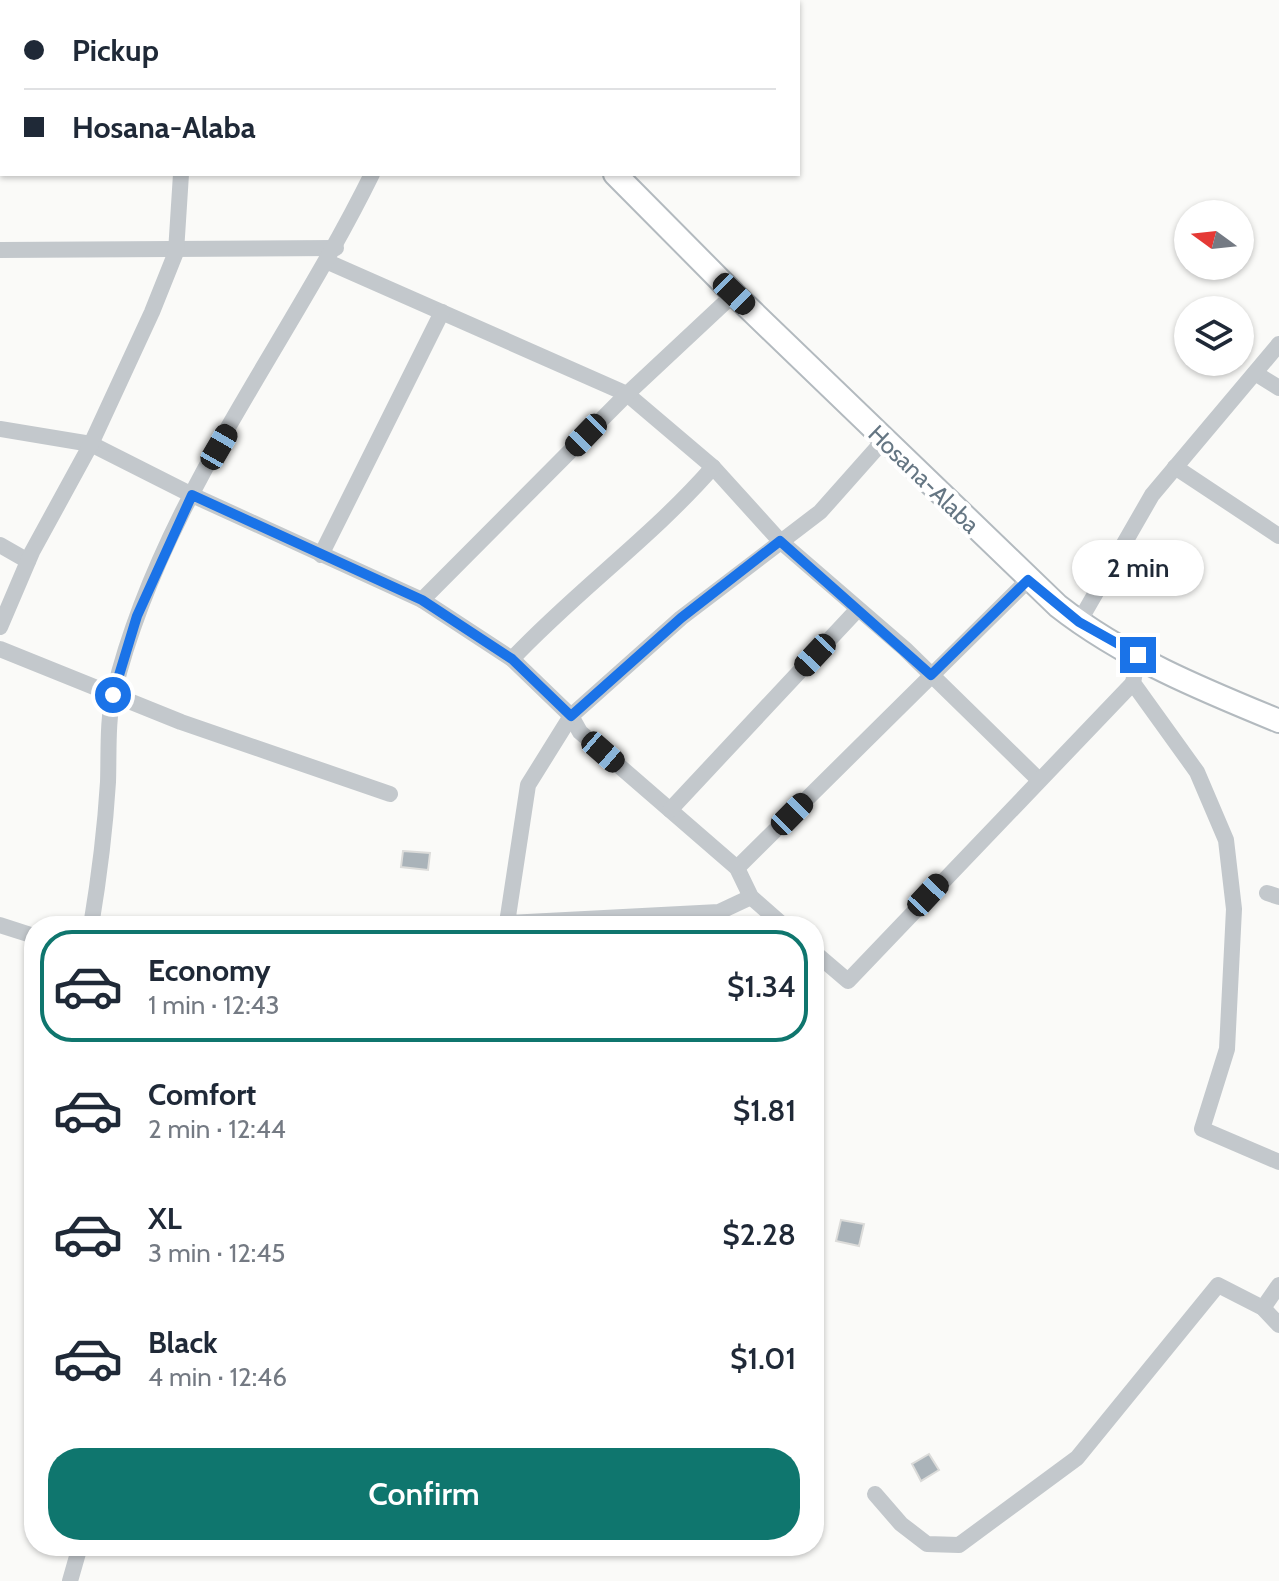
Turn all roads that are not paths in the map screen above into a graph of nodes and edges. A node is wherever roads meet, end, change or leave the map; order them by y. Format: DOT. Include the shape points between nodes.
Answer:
graph roads {
  1 [pos="181,176"];
  2 [pos="371,176"];
  3 [pos="617,176"];
  4 [pos="0,250"];
  5 [pos="176,252"];
  6 [pos="332,255"];
  7 [pos="734,294"];
  8 [pos="442,312"];
  9 [pos="1279,344"];
  10 [pos="1255,373"];
  11 [pos="1279,388"];
  12 [pos="627,394"];
  13 [pos="0,429"];
  14 [pos="884,440"];
  15 [pos="91,444"];
  16 [pos="713,467"];
  17 [pos="1175,467"];
  18 [pos="192,495"];
  19 [pos="1279,536"];
  20 [pos="780,541"];
  21 [pos="0,545"];
  22 [pos="321,555"];
  23 [pos="28,561"];
  24 [pos="1028,580"];
  25 [pos="422,600"];
  26 [pos="858,609"];
  27 [pos="1079,622"];
  28 [pos="0,627"];
  29 [pos="0,649"];
  30 [pos="1138,655"];
  31 [pos="512,659"];
  32 [pos="931,675"];
  33 [pos="1133,683"];
  34 [pos="113,695"];
  35 [pos="571,716"];
  36 [pos="1279,721"];
  37 [pos="1038,779"];
  38 [pos="390,794"];
  39 [pos="670,810"];
  40 [pos="737,868"];
  41 [pos="751,897"];
  42 [pos="93,916"];
  43 [pos="508,916"];
  44 [pos="642,916"];
  45 [pos="773,916"];
  46 [pos="0,925"];
  47 [pos="24,933"];
  48 [pos="824,961"];
  49 [pos="1279,1162"];
  50 [pos="1279,1285"];
  51 [pos="1263,1308"];
  52 [pos="1279,1325"];
  53 [pos="875,1494"];
  54 [pos="77,1556"];
  55 [pos="70,1581"];
  1 -- 5 [label="street"];
  2 -- 6 [label="street"];
  3 -- 7 [label="main road, Hosana-Alaba"];
  4 -- 5 [label="street"];
  5 -- 6 [label="street"];
  5 -- 15 [label="street"];
  6 -- 8 [label="street"];
  6 -- 18 [label="street"];
  7 -- 12 [label="street"];
  7 -- 14 [label="main road, Hosana-Alaba"];
  8 -- 12 [label="street"];
  8 -- 22 [label="street"];
  9 -- 10 [label="street"];
  10 -- 11 [label="street"];
  10 -- 17 [label="street"];
  12 -- 16 [label="street"];
  12 -- 25 [label="street"];
  13 -- 15 [label="street"];
  14 -- 20 [label="street" via="820,512"];
  14 -- 24 [label="main road, Hosana-Alaba"];
  15 -- 18 [label="street"];
  15 -- 23 [label="street"];
  16 -- 20 [label="street"];
  16 -- 31 [label="street"];
  17 -- 19 [label="street"];
  17 -- 27 [label="street" via="1152,495"];
  18 -- 22 [label="street"];
  18 -- 34 [label="street" via="137,616"];
  20 -- 26 [label="street"];
  20 -- 35 [label="street" via="681,618"];
  21 -- 23 [label="street"];
  22 -- 25 [label="street"];
  23 -- 28 [label="street"];
  24 -- 27 [label="main road, Hosana-Alaba"];
  24 -- 32 [label="street"];
  25 -- 31 [label="street"];
  26 -- 32 [label="street"];
  26 -- 39 [label="street"];
  27 -- 30 [label="main road, Hosana-Alaba"];
  29 -- 34 [label="street"];
  30 -- 33 [label="street"];
  30 -- 36 [label="main road, Hosana-Alaba" via="1195,687"];
  31 -- 35 [label="street"];
  32 -- 37 [label="street"];
  32 -- 40 [label="street"];
  33 -- 37 [label="street"];
  33 -- 49 [label="street" via="1197,772 1226,840 1234,909 1227,1049 1202,1129"];
  34 -- 38 [label="street"];
  34 -- 42 [label="street" via="103,851"];
  35 -- 39 [label="street" via="580,732"];
  35 -- 43 [label="street" via="528,785"];
  37 -- 48 [label="street" via="848,981"];
  39 -- 40 [label="street"];
  40 -- 41 [label="street"];
  41 -- 44 [label="street" via="719,912"];
  41 -- 45 [label="street"];
  46 -- 47 [label="street"];
  50 -- 51 [label="street"];
  51 -- 52 [label="street"];
  51 -- 53 [label="street" via="1218,1285 1077,1458 959,1545 927,1544"];
  54 -- 55 [label="street"];
}
